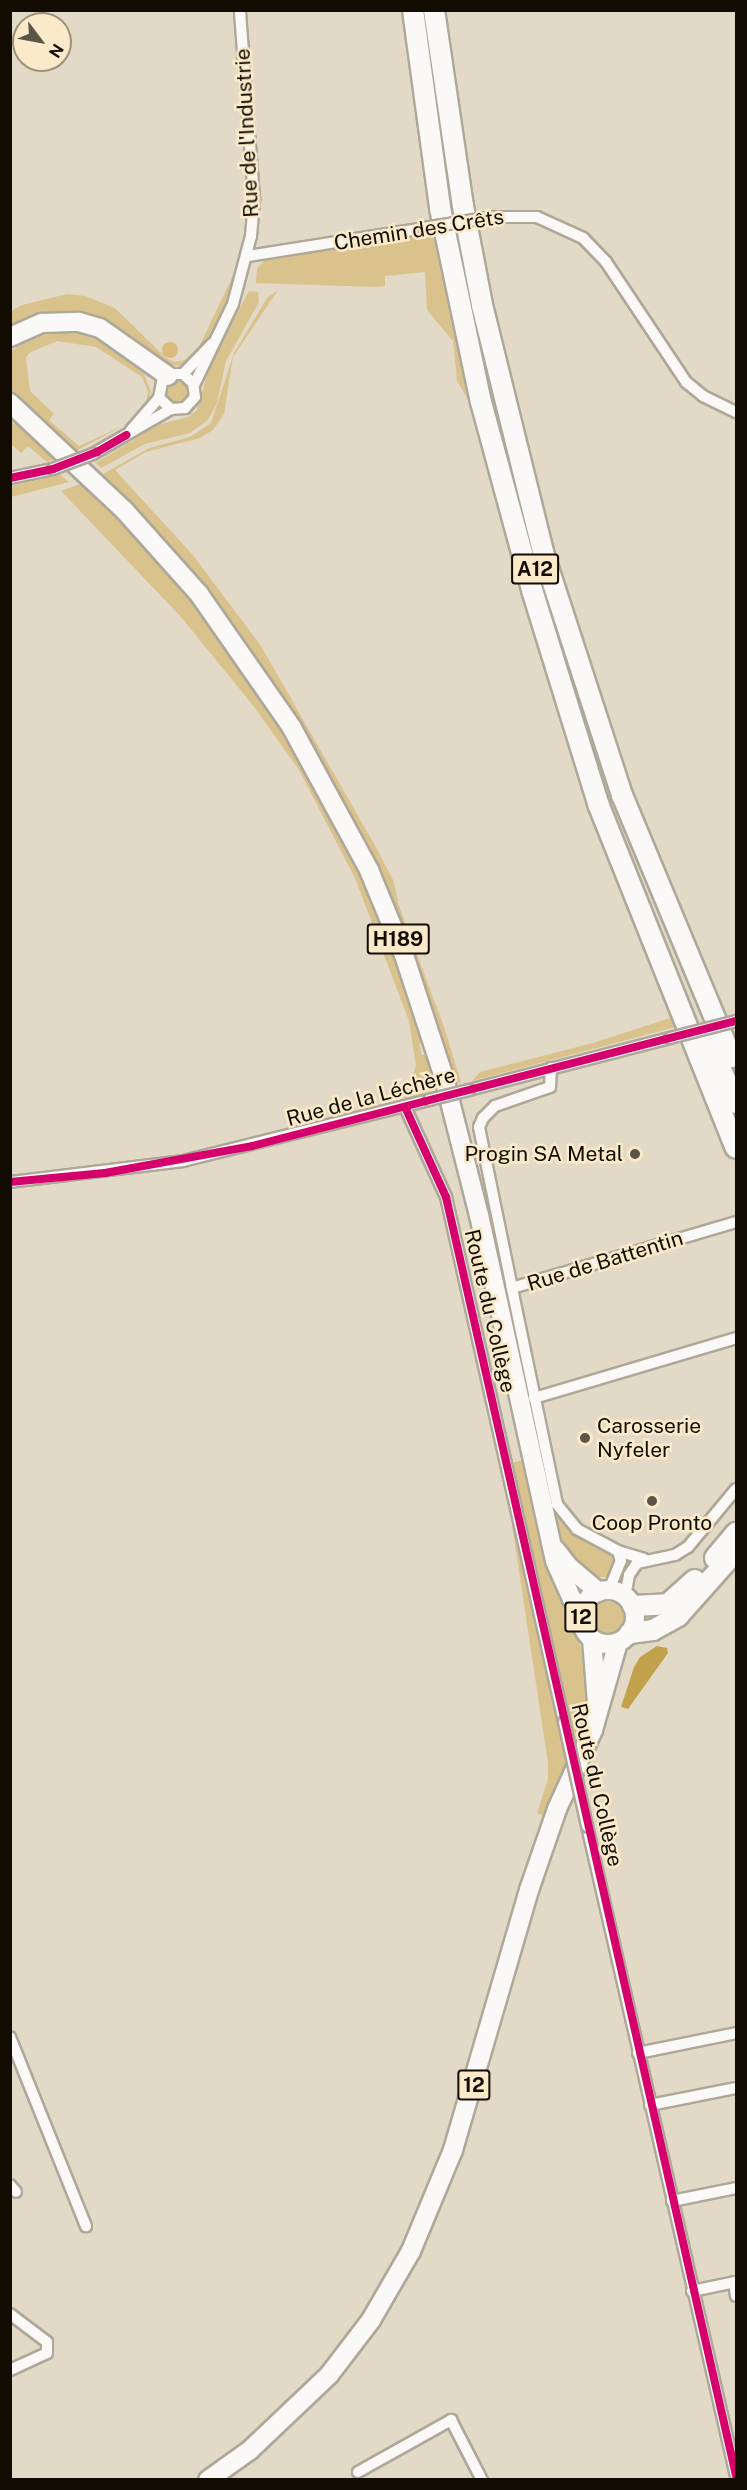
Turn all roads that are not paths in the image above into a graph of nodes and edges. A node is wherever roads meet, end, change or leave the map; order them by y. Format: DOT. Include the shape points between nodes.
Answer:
graph roads {
  1 [pos="240,10"];
  2 [pos="412,10"];
  3 [pos="422,10"];
  4 [pos="434,10"];
  5 [pos="248,256"];
  6 [pos="13,338"];
  7 [pos="216,340"];
  8 [pos="168,383"];
  9 [pos="194,385"];
  10 [pos="10,403"];
  11 [pos="171,409"];
  12 [pos="736,412"];
  13 [pos="19,418"];
  14 [pos="126,435"];
  15 [pos="10,478"];
  16 [pos="682,948"];
  17 [pos="736,1021"];
  18 [pos="736,1036"];
  19 [pos="551,1068"];
  20 [pos="736,1071"];
  21 [pos="736,1103"];
  22 [pos="405,1107"];
  23 [pos="736,1148"];
  24 [pos="10,1182"];
  25 [pos="736,1222"];
  26 [pos="513,1288"];
  27 [pos="736,1338"];
  28 [pos="534,1398"];
  29 [pos="736,1490"];
  30 [pos="736,1533"];
  31 [pos="552,1544"];
  32 [pos="618,1551"];
  33 [pos="736,1551"];
  34 [pos="644,1558"];
  35 [pos="616,1596"];
  36 [pos="582,1611"];
  37 [pos="624,1637"];
  38 [pos="592,1639"];
  39 [pos="597,1714"];
  40 [pos="736,2033"];
  41 [pos="11,2043"];
  42 [pos="638,2053"];
  43 [pos="736,2088"];
  44 [pos="650,2105"];
  45 [pos="736,2188"];
  46 [pos="672,2201"];
  47 [pos="86,2226"];
  48 [pos="735,2282"];
  49 [pos="692,2291"];
  50 [pos="736,2296"];
  51 [pos="12,2315"];
  52 [pos="10,2370"];
  53 [pos="358,2472"];
  54 [pos="736,2476"];
  55 [pos="481,2479"];
  56 [pos="208,2480"];
  1 -- 5 [label="street, Rue de l'Industrie" via="254,198"];
  2 -- 23 [label="highway" via="440,208 481,402 533,593 599,806"];
  3 -- 21 [label="highway, A12" via="453,222 490,398 540,587 627,845"];
  4 -- 16 [label="highway, A12" via="463,206 517,454 591,708"];
  5 -- 7 [label="street" via="233,304"];
  5 -- 12 [label="street, Chemin des Crêts, bridge" via="492,217 537,217 583,238 606,262 686,382 703,396"];
  6 -- 8 [label="highway" via="42,323 79,322 100,328"];
  7 -- 8 [label="street"];
  7 -- 9 [label="street"];
  8 -- 9 [label="street"];
  8 -- 11 [label="street"];
  8 -- 14 [label="street"];
  9 -- 11 [label="street" via="190,405 182,410"];
  10 -- 13 [label="highway"];
  11 -- 14 [label="street"];
  13 -- 31 [label="highway, H189" via="124,510 225,628 303,746 369,870 404,956 451,1103"];
  14 -- 15 [label="street, bridge" via="93,454 53,469"];
  16 -- 18 [label="highway"];
  16 -- 20 [label="highway, A12"];
  17 -- 19 [label="street, Rue de la Léchère, bridge"];
  19 -- 22 [label="street, Rue de la Léchère, bridge"];
  19 -- 26 [label="street" via="550,1087 495,1106 479,1127"];
  22 -- 24 [label="street, Rue de la Léchère" via="183,1161"];
  22 -- 42 [label="street, Route du Collège, bridge" via="446,1197"];
  25 -- 26 [label="street, Rue de Battentin"];
  26 -- 28 [label="street, Rue de Battentin"];
  27 -- 28 [label="street"];
  28 -- 32 [label="street, Rue de Battentin" via="560,1509 577,1529"];
  29 -- 34 [label="street" via="688,1547 675,1555"];
  30 -- 35 [label="highway" via="678,1598 658,1607"];
  31 -- 35 [label="highway, 12" via="569,1567"];
  31 -- 36 [label="highway, 12" via="559,1573"];
  32 -- 34 [label="street, Rue de Battentin"];
  32 -- 35 [label="street" via="621,1561"];
  33 -- 37 [label="highway" via="678,1616 653,1629"];
  34 -- 35 [label="street" via="630,1571"];
  35 -- 36 [label="highway, 12"];
  35 -- 37 [label="highway, 12" via="634,1623"];
  36 -- 38 [label="highway, 12" via="583,1626"];
  37 -- 38 [label="highway, 12" via="605,1644"];
  37 -- 39 [label="highway, 12"];
  38 -- 39 [label="highway, 12"];
  39 -- 56 [label="highway, 12" via="542,1850 457,2138 411,2252 370,2320 329,2375 258,2443"];
  40 -- 42 [label="street"];
  41 -- 47 [label="street"];
  42 -- 44 [label="street, Route du Collège"];
  43 -- 44 [label="street"];
  44 -- 46 [label="street, Route du Collège"];
  45 -- 46 [label="street"];
  46 -- 49 [label="street, Route du Collège"];
  48 -- 49 [label="street"];
  48 -- 50 [label="street"];
  49 -- 54 [label="street, Route du Collège"];
  51 -- 52 [label="street" via="47,2342 47,2353"];
  53 -- 55 [label="street" via="451,2420"];
}
